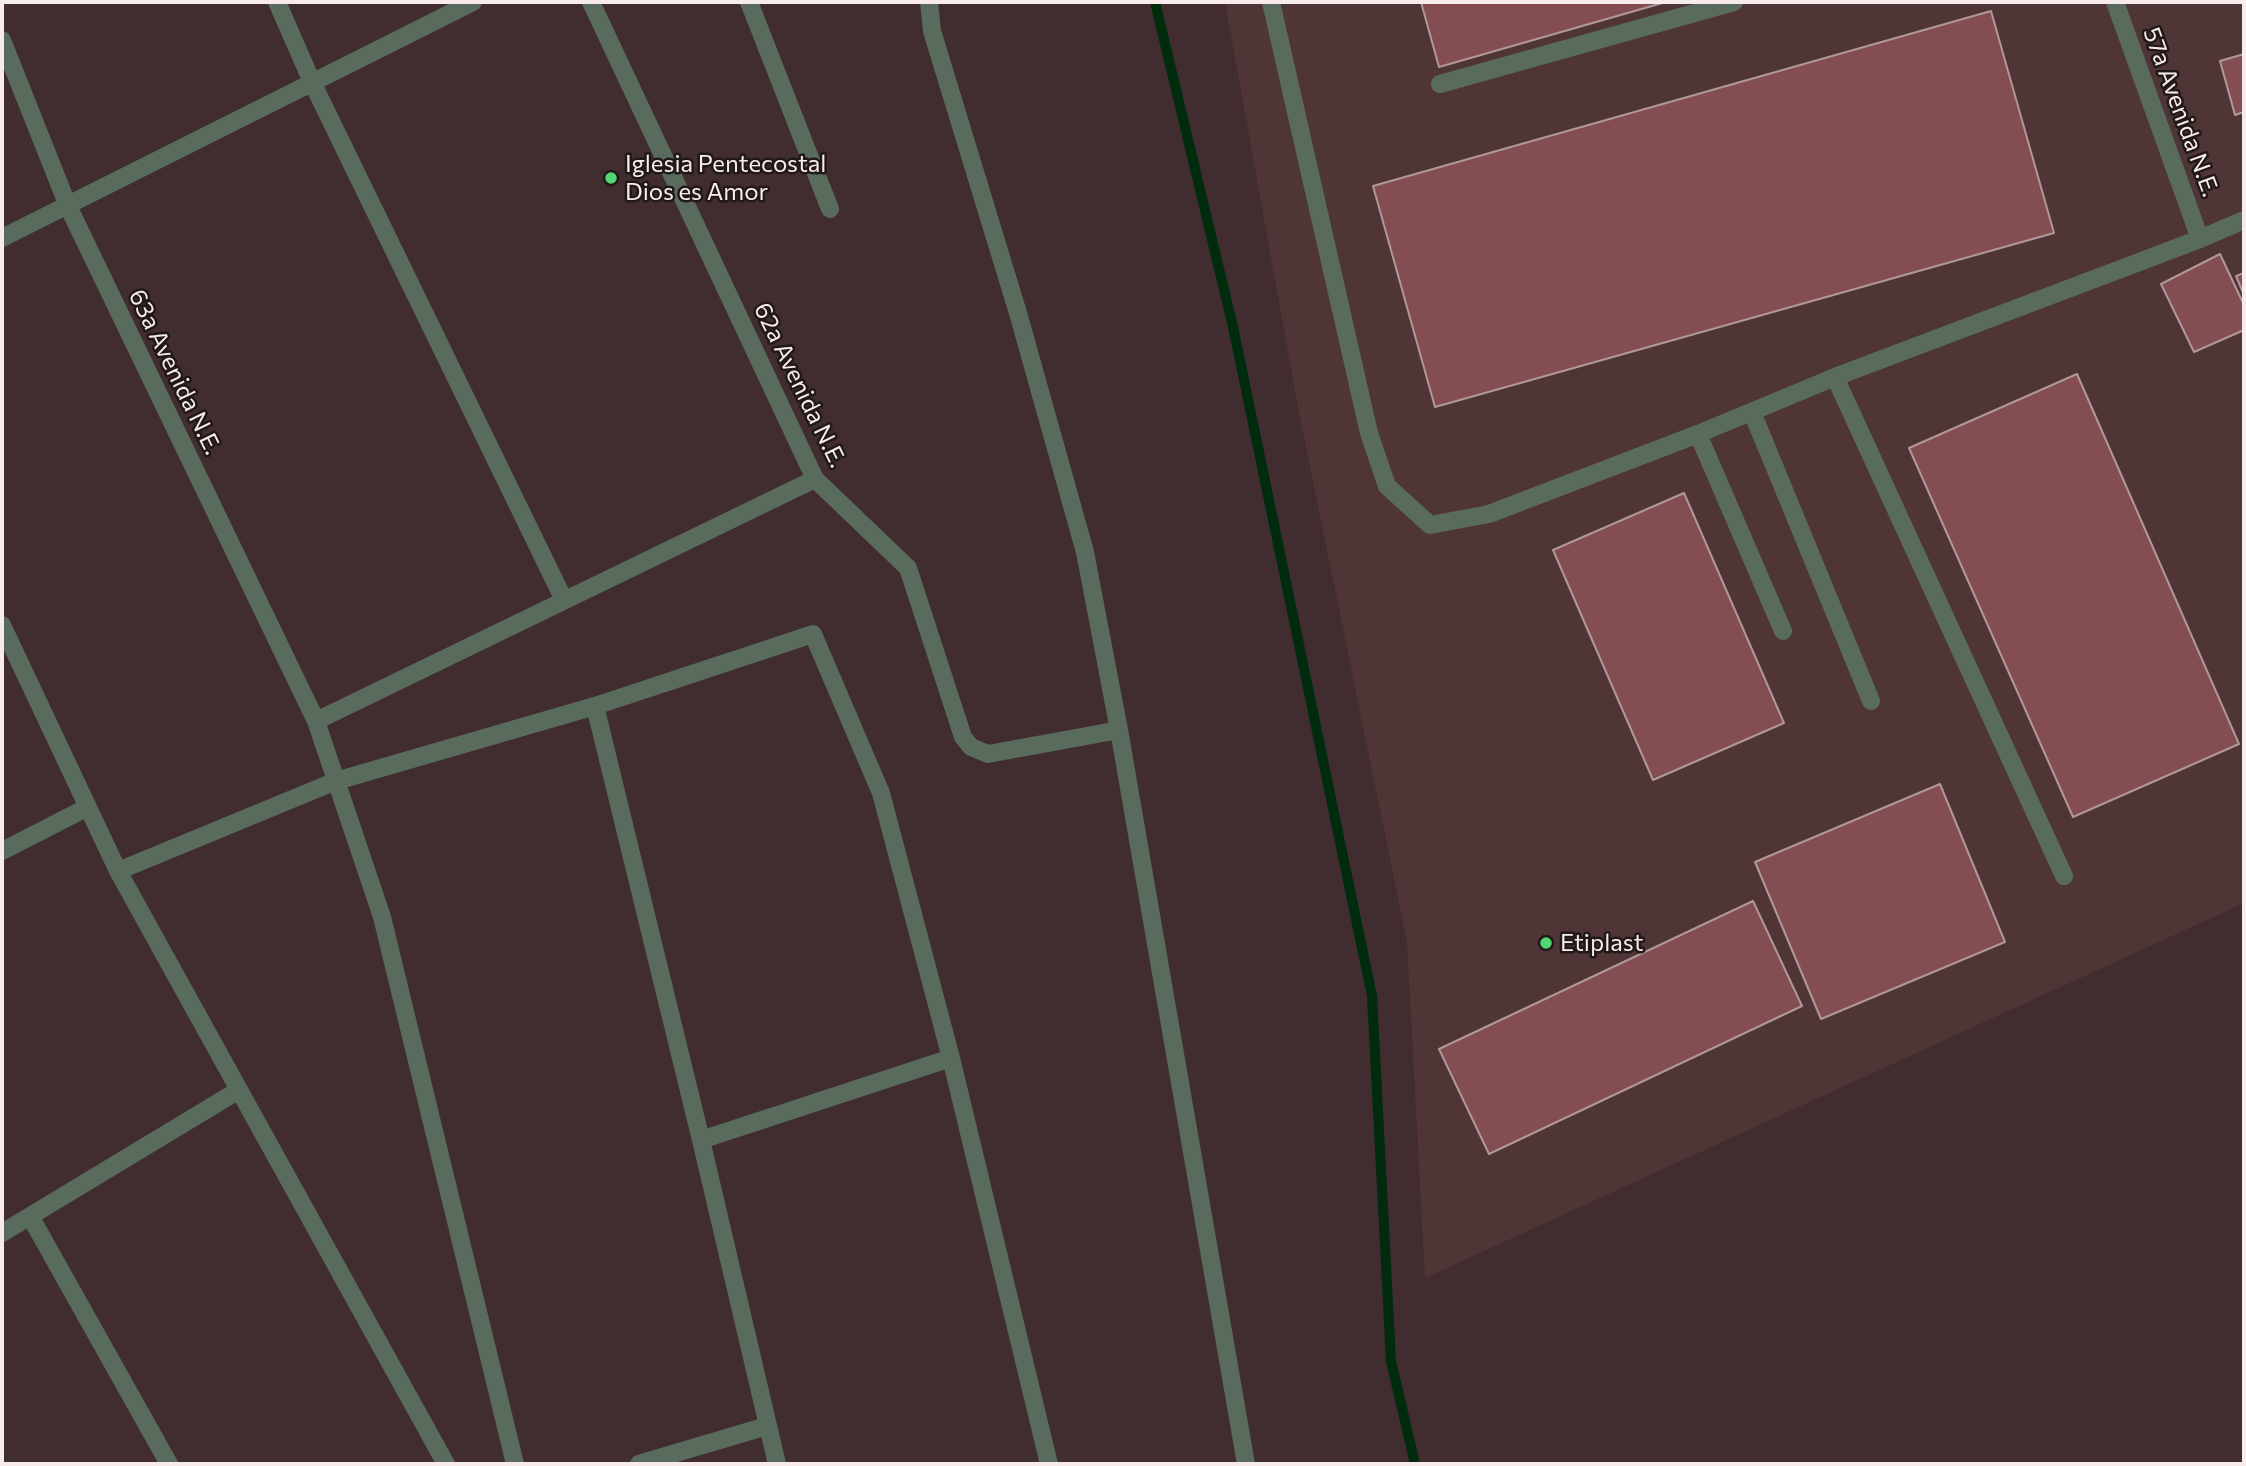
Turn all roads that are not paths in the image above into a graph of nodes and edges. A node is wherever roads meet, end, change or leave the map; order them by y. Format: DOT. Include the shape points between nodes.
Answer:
graph roads {
  1 [pos="277,2"];
  2 [pos="474,2"];
  3 [pos="591,2"];
  4 [pos="749,2"];
  5 [pos="929,2"];
  6 [pos="1271,2"];
  7 [pos="1734,2"];
  8 [pos="2115,2"];
  9 [pos="2,40"];
  10 [pos="312,82"];
  11 [pos="1440,84"];
  12 [pos="68,206"];
  13 [pos="830,209"];
  14 [pos="2244,220"];
  15 [pos="2,238"];
  16 [pos="2200,239"];
  17 [pos="1835,377"];
  18 [pos="1752,412"];
  19 [pos="1698,434"];
  20 [pos="815,479"];
  21 [pos="564,600"];
  22 [pos="2,625"];
  23 [pos="1783,631"];
  24 [pos="1871,701"];
  25 [pos="595,706"];
  26 [pos="316,721"];
  27 [pos="1119,730"];
  28 [pos="336,781"];
  29 [pos="88,807"];
  30 [pos="2,851"];
  31 [pos="118,871"];
  32 [pos="2064,876"];
  33 [pos="951,1058"];
  34 [pos="239,1090"];
  35 [pos="701,1140"];
  36 [pos="30,1216"];
  37 [pos="2,1233"];
  38 [pos="767,1426"];
  39 [pos="169,1464"];
  40 [pos="446,1464"];
  41 [pos="515,1464"];
  42 [pos="639,1464"];
  43 [pos="777,1464"];
  44 [pos="1049,1464"];
  45 [pos="1246,1464"];
  1 -- 10 [label="street"];
  2 -- 10 [label="street"];
  3 -- 20 [label="street, 62a Avenida N.E."];
  4 -- 13 [label="street"];
  5 -- 27 [label="street" via="932,31 1085,552"];
  6 -- 19 [label="street" via="1369,433 1387,486 1430,526 1489,514"];
  7 -- 11 [label="street"];
  8 -- 16 [label="street, 57a Avenida N.E."];
  9 -- 12 [label="street, 63a Avenida N.E."];
  10 -- 12 [label="street"];
  10 -- 21 [label="street"];
  12 -- 15 [label="street"];
  12 -- 26 [label="street, 63a Avenida N.E."];
  14 -- 16 [label="street"];
  16 -- 17 [label="street"];
  17 -- 18 [label="street"];
  17 -- 32 [label="street"];
  18 -- 19 [label="street"];
  18 -- 24 [label="street"];
  19 -- 23 [label="street"];
  20 -- 21 [label="street"];
  20 -- 27 [label="street, 62a Avenida N.E." via="908,568 963,737 971,747 998,754"];
  21 -- 26 [label="street"];
  22 -- 29 [label="street"];
  25 -- 28 [label="street"];
  25 -- 33 [label="street" via="813,634 881,793"];
  25 -- 35 [label="street"];
  26 -- 28 [label="street, 63a Avenida N.E."];
  27 -- 45 [label="street"];
  28 -- 31 [label="street"];
  28 -- 41 [label="street, 63a Avenida N.E." via="382,917"];
  29 -- 30 [label="street"];
  29 -- 31 [label="street"];
  31 -- 34 [label="street"];
  33 -- 35 [label="street"];
  33 -- 44 [label="street"];
  34 -- 36 [label="street"];
  34 -- 40 [label="street"];
  35 -- 38 [label="street"];
  36 -- 37 [label="street"];
  36 -- 39 [label="street"];
  38 -- 42 [label="street"];
  38 -- 43 [label="street"];
}
